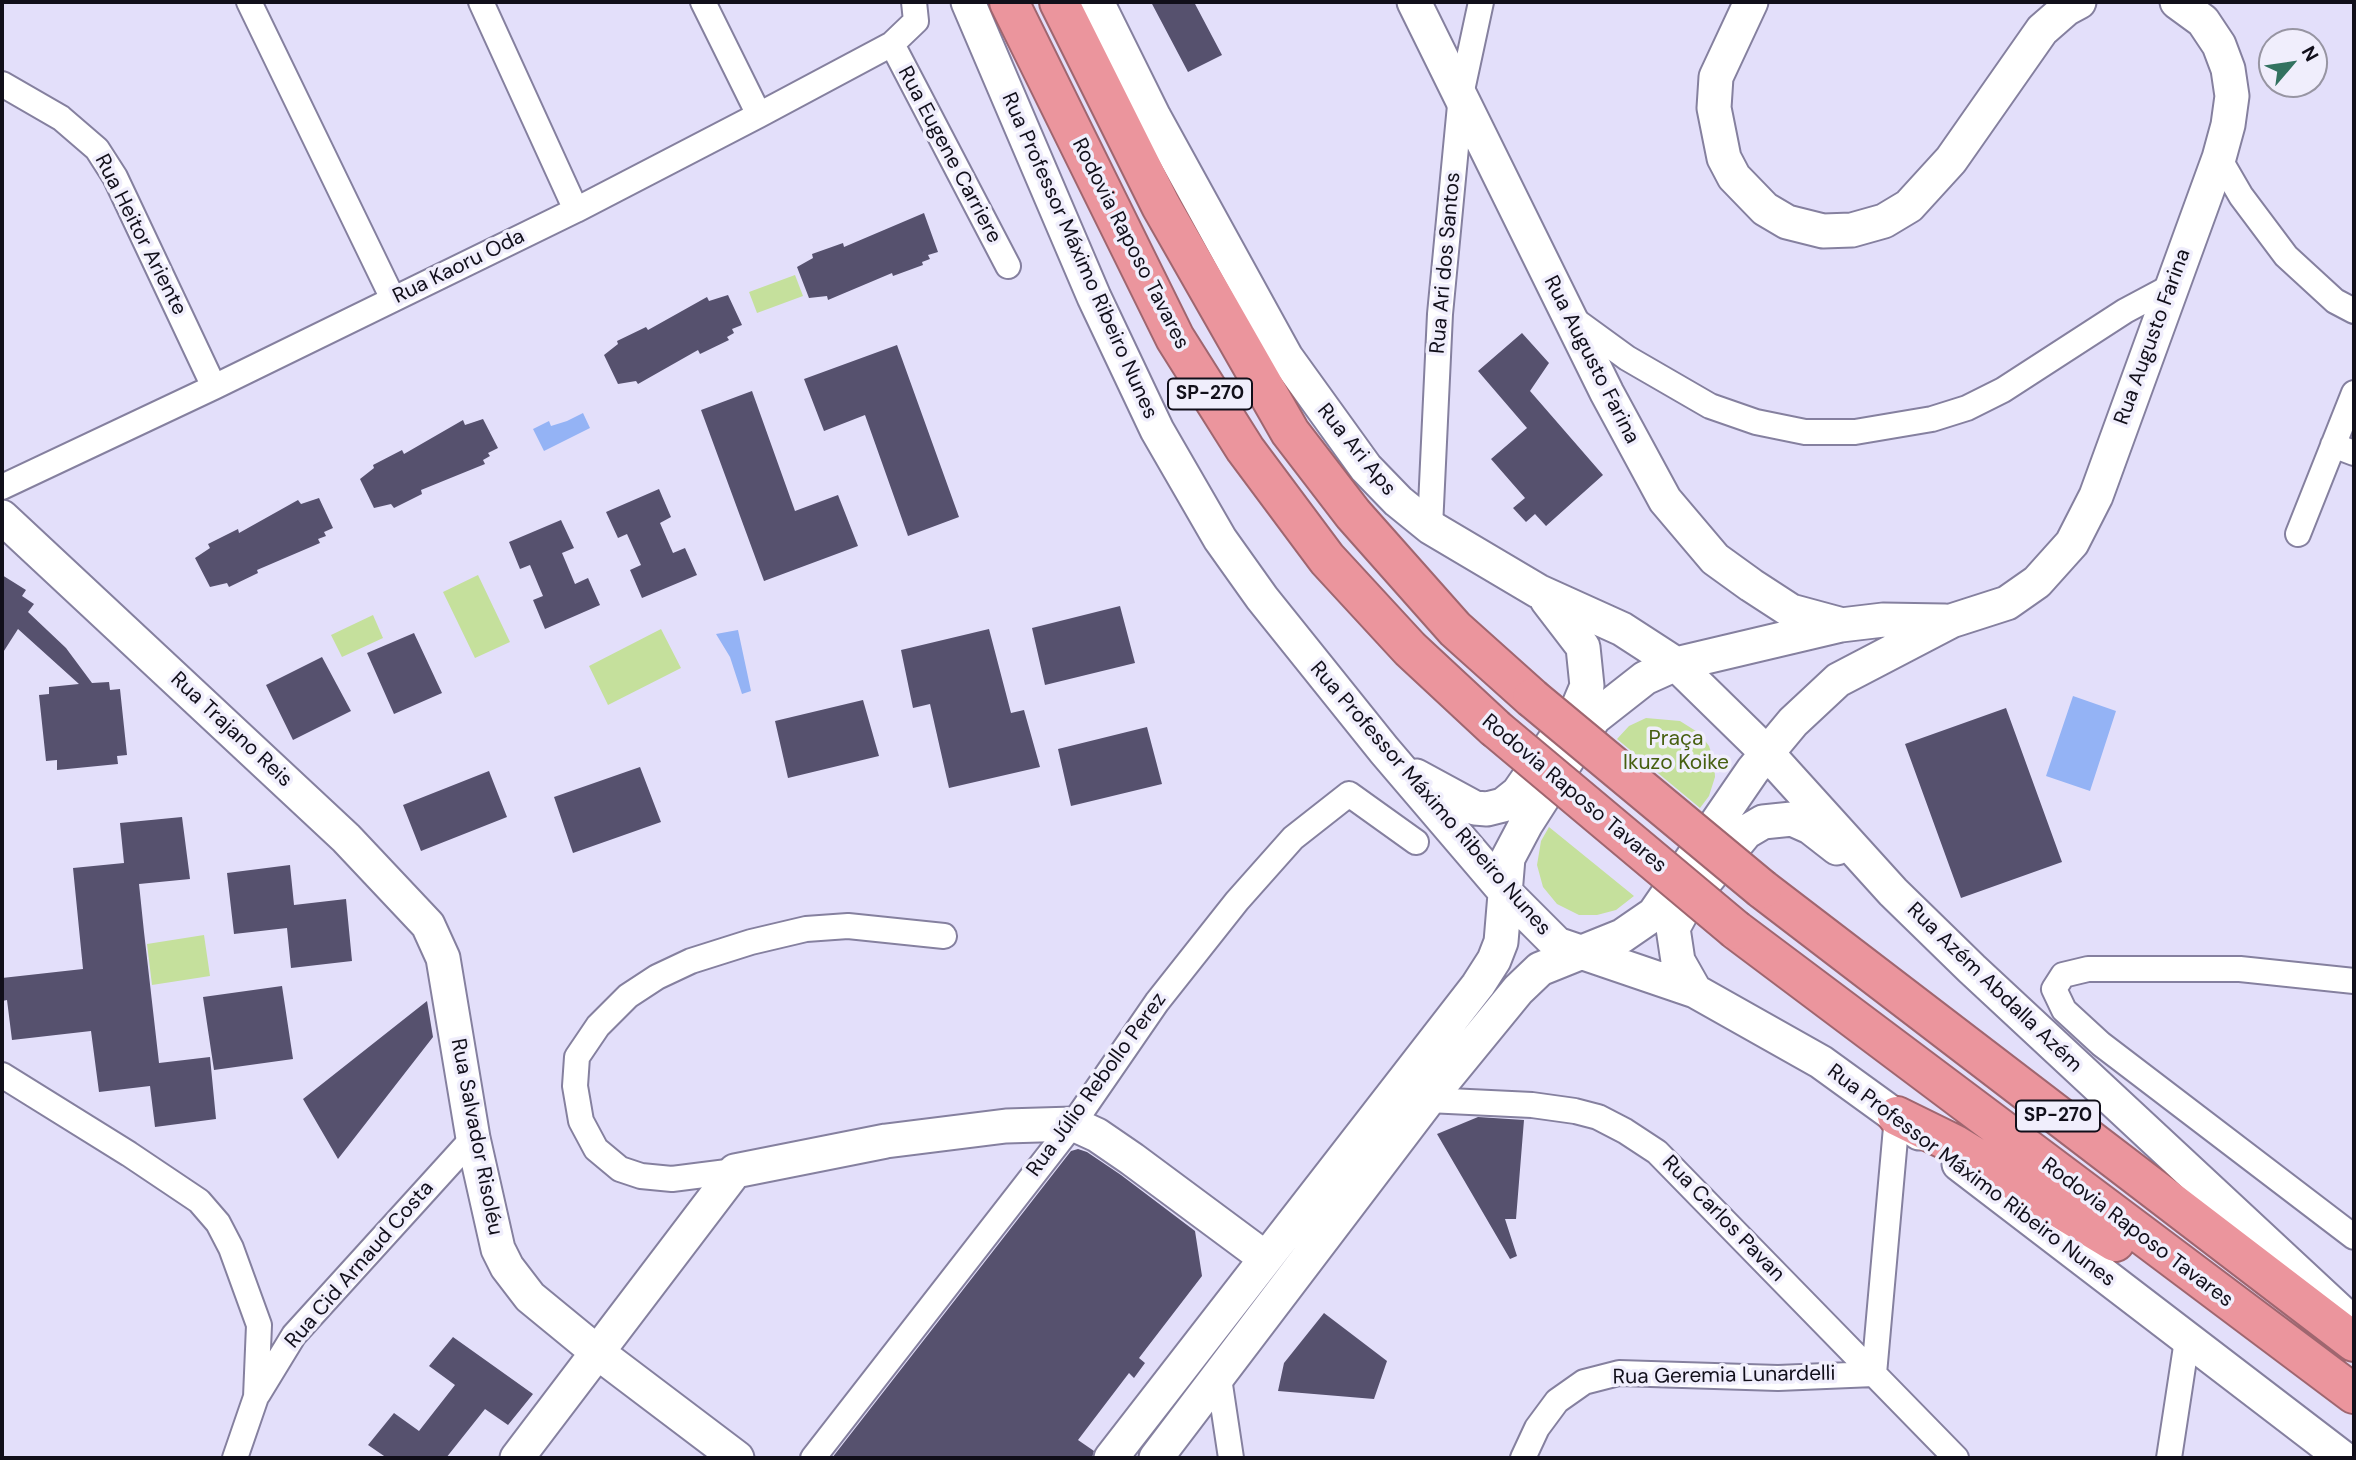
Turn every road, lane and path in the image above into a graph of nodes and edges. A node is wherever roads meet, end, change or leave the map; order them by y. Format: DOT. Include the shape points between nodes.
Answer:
graph roads {
  1 [pos="249,2"];
  2 [pos="481,2"];
  3 [pos="702,2"];
  4 [pos="914,2"];
  5 [pos="968,2"];
  6 [pos="1009,2"];
  7 [pos="1059,2"];
  8 [pos="1097,2"];
  9 [pos="1414,2"];
  10 [pos="1481,2"];
  11 [pos="1751,2"];
  12 [pos="2079,2"];
  13 [pos="2177,2"];
  14 [pos="900,38"];
  15 [pos="2,84"];
  16 [pos="1461,95"];
  17 [pos="759,115"];
  18 [pos="2219,158"];
  19 [pos="576,210"];
  20 [pos="1007,266"];
  21 [pos="2170,287"];
  22 [pos="393,299"];
  23 [pos="2354,311"];
  24 [pos="1568,315"];
  25 [pos="214,387"];
  26 [pos="2354,393"];
  27 [pos="2343,449"];
  28 [pos="2,487"];
  29 [pos="2,516"];
  30 [pos="1430,527"];
  31 [pos="2298,534"];
  32 [pos="1538,590"];
  33 [pos="1951,621"];
  34 [pos="1841,625"];
  35 [pos="1676,664"];
  36 [pos="1768,754"];
  37 [pos="1399,767"];
  38 [pos="1416,842"];
  39 [pos="1893,892"];
  40 [pos="1507,894"];
  41 [pos="944,936"];
  42 [pos="1578,954"];
  43 [pos="443,958"];
  44 [pos="2354,981"];
  45 [pos="1695,991"];
  46 [pos="2,1075"];
  47 [pos="1428,1100"];
  48 [pos="1898,1116"];
  49 [pos="1073,1124"];
  50 [pos="473,1139"];
  51 [pos="735,1171"];
  52 [pos="2354,1237"];
  53 [pos="1264,1257"];
  54 [pos="2231,1304"];
  55 [pos="259,1325"];
  56 [pos="2354,1326"];
  57 [pos="294,1335"];
  58 [pos="2187,1340"];
  59 [pos="2354,1342"];
  60 [pos="597,1352"];
  61 [pos="1874,1374"];
  62 [pos="1219,1378"];
  63 [pos="2354,1394"];
  64 [pos="256,1397"];
  65 [pos="235,1458"];
  66 [pos="517,1458"];
  67 [pos="737,1458"];
  68 [pos="813,1458"];
  69 [pos="1111,1458"];
  70 [pos="1156,1458"];
  71 [pos="1231,1458"];
  72 [pos="1523,1458"];
  73 [pos="1956,1458"];
  74 [pos="2169,1458"];
  75 [pos="2343,1458"];
  1 -- 22 [label="street"];
  2 -- 19 [label="street"];
  3 -- 17 [label="street"];
  4 -- 14 [label="street" via="916,21"];
  5 -- 37 [label="main road, Rua Professor Máximo Ribeiro Nunes" via="1094,298 1157,430 1220,539 1262,598"];
  6 -- 54 [label="highway, Rodovia Raposo Tavares / SP-270, bridge" via="1175,338 1245,449 1327,559 1410,649 1495,728 1736,930"];
  7 -- 59 [label="highway, SP-270, bridge" via="1161,206 1290,432 1353,514 1455,629 1762,889"];
  8 -- 30 [label="main road, Rua Ari Aps" via="1154,117 1286,358 1366,468"];
  9 -- 16 [label="main road, Rua Augusto Farina"];
  10 -- 16 [label="street, Rua Ari dos Santos"];
  11 -- 12 [label="main road" via="1716,76 1714,108 1724,158 1734,177 1765,209 1787,222 1823,231 1874,224 1909,206 1951,160 2042,30"];
  13 -- 18 [label="main road, Rua Augusto Farina" via="2203,20 2228,69 2232,96"];
  14 -- 17 [label="street, Rua Kaoru Oda"];
  14 -- 20 [label="street, Rua Eugene Carriere"];
  15 -- 25 [label="street, Rua Heitor Ariente" via="61,118 97,149 115,177"];
  16 -- 24 [label="main road, Rua Augusto Farina"];
  16 -- 30 [label="street, Rua Ari dos Santos" via="1440,314"];
  17 -- 19 [label="street, Rua Kaoru Oda"];
  18 -- 21 [label="main road, Rua Augusto Farina"];
  18 -- 23 [label="street" via="2286,256 2335,301"];
  19 -- 22 [label="street, Rua Kaoru Oda"];
  21 -- 24 [label="street" via="1967,408 1855,432 1805,432 1710,406 1627,358"];
  21 -- 33 [label="main road, Rua Augusto Farina" via="2096,496 2072,543 2037,582 2007,603"];
  22 -- 25 [label="street, Rua Kaoru Oda"];
  24 -- 34 [label="main road, Rua Augusto Farina" via="1645,467 1686,528 1715,559 1791,611"];
  25 -- 28 [label="street, Rua Kaoru Oda"];
  26 -- 27 [label="street"];
  27 -- 31 [label="street"];
  29 -- 43 [label="main road, Rua Trajano Reis" via="346,838 428,925"];
  30 -- 32 [label="main road, Rua Ari Aps"];
  32 -- 35 [label="main road, Rua Ari Aps" via="1622,629"];
  32 -- 37 [label="main road" via="1583,647 1587,686 1518,793 1503,804 1475,808"];
  33 -- 34 [label="main road, Rua Augusto Farina"];
  33 -- 36 [label="main road, Rua Augusto Farina" via="1838,680 1793,722"];
  34 -- 35 [label="main road, Rua Augusto Farina"];
  35 -- 36 [label="main road, Rua Ari Aps"];
  35 -- 40 [label="main road, Rua Augusto Farina" via="1645,678 1594,718 1508,858"];
  36 -- 39 [label="main road, Rua Azém Abdalla Azém"];
  36 -- 42 [label="main road, Rua Augusto Farina" via="1654,914 1622,936"];
  37 -- 40 [label="main road, Rua Professor Máximo Ribeiro Nunes"];
  38 -- 49 [label="street, Rua Júlio Rebollo Perez" via="1349,794 1293,838 1157,1002"];
  39 -- 45 [label="main road" via="1810,827 1792,819 1763,822 1737,843 1685,906 1673,928 1678,961"];
  39 -- 56 [label="main road, Rua Azém Abdalla Azém"];
  40 -- 42 [label="main road, Rua Professor Máximo Ribeiro Nunes" via="1557,944"];
  40 -- 53 [label="main road, Rua Augusto Farina" via="1501,942 1478,985"];
  41 -- 51 [label="street" via="848,926 806,929 751,942 657,977 628,996 598,1026 577,1057 575,1086 581,1121 597,1149 620,1169 641,1176 672,1179"];
  42 -- 45 [label="main road, Rua Professor Máximo Ribeiro Nunes"];
  42 -- 47 [label="main road, Rua Augusto Farina" via="1540,969 1518,990"];
  43 -- 50 [label="main road, Rua Salvador Risoléu"];
  44 -- 52 [label="street, Rua Azém Abdalla Azém" via="2240,969 2088,969 2063,975 2054,989 2064,1010 2101,1044"];
  45 -- 48 [label="main road, Rua Professor Máximo Ribeiro Nunes" via="1821,1062"];
  46 -- 55 [label="street" via="198,1201 232,1248"];
  47 -- 61 [label="street, Rua Carlos Pavan" via="1575,1111 1625,1130 1657,1152"];
  47 -- 62 [label="main road, Rua Augusto Farina"];
  48 -- 54 [label="highway" via="1954,1144 2101,1235"];
  48 -- 58 [label="main road, Rua Professor Máximo Ribeiro Nunes"];
  48 -- 61 [label="street"];
  49 -- 51 [label="main road" via="1006,1126 886,1141"];
  49 -- 53 [label="main road" via="1132,1159"];
  49 -- 68 [label="street, Rua Júlio Rebollo Perez"];
  50 -- 57 [label="street, Rua Cid Arnaud Costa"];
  50 -- 60 [label="main road, Rua Salvador Risoléu" via="498,1249 507,1267 530,1297"];
  51 -- 60 [label="main road"];
  53 -- 69 [label="main road, Rua Augusto Farina"];
  54 -- 63 [label="highway, Rodovia Raposo Tavares / SP-270"];
  55 -- 57 [label="street"];
  55 -- 64 [label="street"];
  57 -- 64 [label="street, Rua Cid Arnaud Costa"];
  58 -- 74 [label="street"];
  58 -- 75 [label="main road, Rua Professor Máximo Ribeiro Nunes"];
  60 -- 66 [label="main road"];
  60 -- 67 [label="main road, Rua Salvador Risoléu"];
  61 -- 72 [label="street, Rua Geremia Lunardelli" via="1778,1378 1619,1373 1584,1382 1557,1401 1537,1427"];
  61 -- 73 [label="street, Rua Carlos Pavan"];
  62 -- 70 [label="main road, Rua Augusto Farina"];
  62 -- 71 [label="street"];
  64 -- 65 [label="street"];
}
